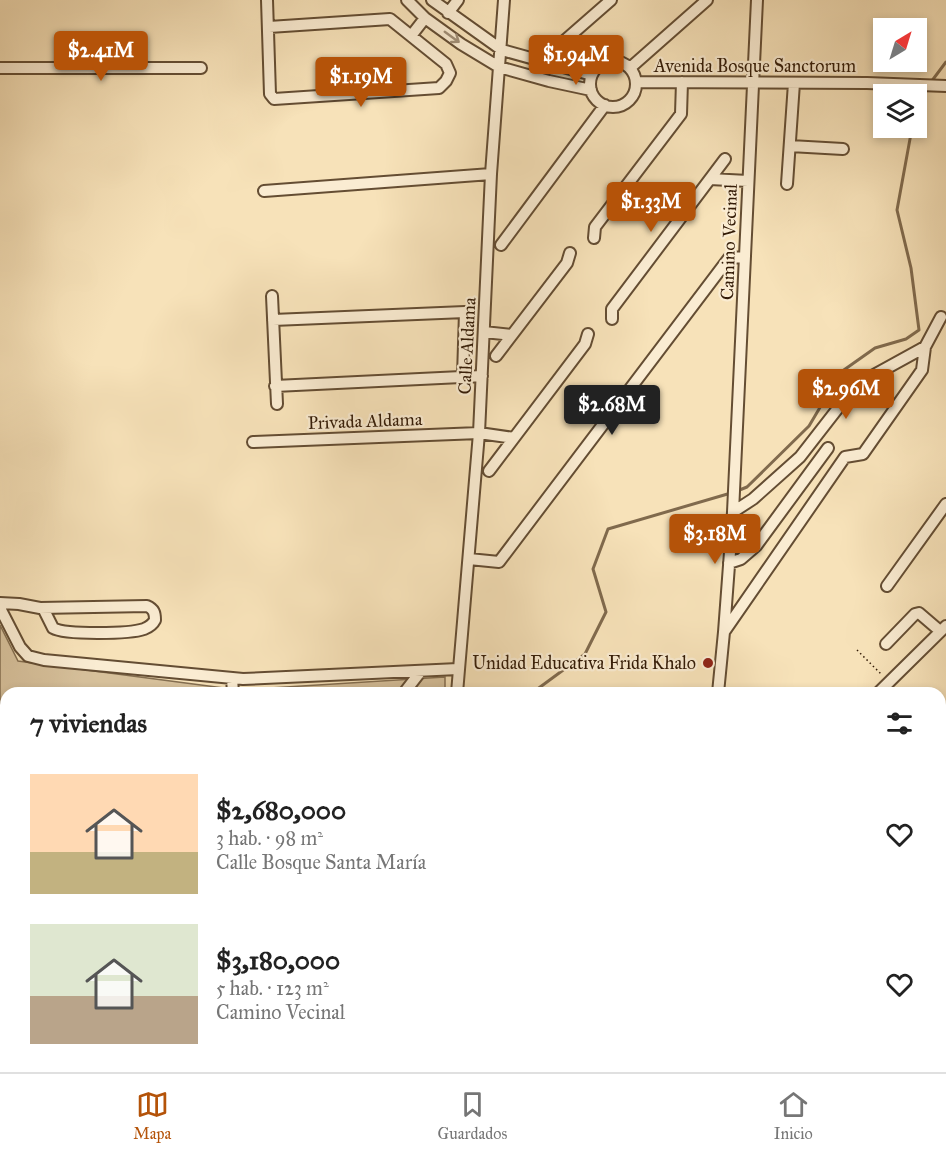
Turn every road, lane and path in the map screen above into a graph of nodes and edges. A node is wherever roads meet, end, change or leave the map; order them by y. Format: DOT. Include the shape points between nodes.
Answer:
graph roads {
  1 [pos="267,0"];
  2 [pos="407,0"];
  3 [pos="432,0"];
  4 [pos="458,0"];
  5 [pos="504,0"];
  6 [pos="611,0"];
  7 [pos="707,0"];
  8 [pos="757,0"];
  9 [pos="448,13"];
  10 [pos="425,18"];
  11 [pos="269,27"];
  12 [pos="411,36"];
  13 [pos="502,50"];
  14 [pos="563,61"];
  15 [pos="633,65"];
  16 [pos="0,68"];
  17 [pos="201,68"];
  18 [pos="498,68"];
  19 [pos="592,75"];
  20 [pos="637,82"];
  21 [pos="682,82"];
  22 [pos="753,83"];
  23 [pos="794,83"];
  24 [pos="941,86"];
  25 [pos="591,90"];
  26 [pos="603,110"];
  27 [pos="790,146"];
  28 [pos="843,148"];
  29 [pos="725,159"];
  30 [pos="488,175"];
  31 [pos="710,179"];
  32 [pos="748,181"];
  33 [pos="787,184"];
  34 [pos="264,190"];
  35 [pos="594,238"];
  36 [pos="501,245"];
  37 [pos="570,254"];
  38 [pos="745,257"];
  39 [pos="272,296"];
  40 [pos="941,317"];
  41 [pos="612,319"];
  42 [pos="273,320"];
  43 [pos="484,332"];
  44 [pos="588,334"];
  45 [pos="512,335"];
  46 [pos="925,347"];
  47 [pos="496,356"];
  48 [pos="473,376"];
  49 [pos="275,386"];
  50 [pos="277,404"];
  51 [pos="479,433"];
  52 [pos="514,438"];
  53 [pos="253,442"];
  54 [pos="828,448"];
  55 [pos="489,471"];
  56 [pos="946,504"];
  57 [pos="733,512"];
  58 [pos="468,559"];
  59 [pos="729,563"];
  60 [pos="887,586"];
  61 [pos="0,603"];
  62 [pos="0,608"];
  63 [pos="43,608"];
  64 [pos="943,628"];
  65 [pos="724,632"];
  66 [pos="886,644"];
  67 [pos="857,650"];
  68 [pos="458,669"];
  69 [pos="421,671"];
  70 [pos="232,678"];
  71 [pos="889,682"];
  72 [pos="233,687"];
  73 [pos="409,687"];
  74 [pos="457,687"];
  75 [pos="719,687"];
  76 [pos="884,687"];
  1 -- 11 [label="street"];
  2 -- 10 [label="street"];
  3 -- 9 [label="street"];
  4 -- 9 [label="street"];
  5 -- 13 [label="street, Calle Aldama"];
  6 -- 14 [label="street" via="563,42"];
  7 -- 15 [label="street"];
  8 -- 22 [label="street, Camino Vecinal"];
  9 -- 13 [label="street"];
  10 -- 12 [label="street"];
  10 -- 18 [label="street, one-way"];
  11 -- 12 [label="street" via="390,19"];
  11 -- 12 [label="street" via="270,94 274,99 439,88 450,73 446,64"];
  13 -- 14 [label="street"];
  13 -- 18 [label="street, Calle Aldama"];
  14 -- 19 [label="street"];
  15 -- 19 [label="street" via="609,61"];
  15 -- 20 [label="street"];
  16 -- 17 [label="street"];
  18 -- 25 [label="street"];
  18 -- 30 [label="street, Calle Aldama"];
  19 -- 25 [label="street"];
  20 -- 21 [label="street, Avenida Bosque Sanctorum"];
  20 -- 26 [label="street" via="631,99"];
  21 -- 22 [label="street, Avenida Bosque Sanctorum"];
  21 -- 35 [label="street" via="681,114 595,227"];
  22 -- 23 [label="street, Avenida Bosque Sanctorum"];
  22 -- 32 [label="street, Camino Vecinal"];
  23 -- 24 [label="street, Avenida Bosque Sanctorum"];
  23 -- 27 [label="street"];
  25 -- 26 [label="street"];
  26 -- 36 [label="street"];
  27 -- 28 [label="street"];
  27 -- 33 [label="street"];
  29 -- 31 [label="street"];
  30 -- 34 [label="street"];
  30 -- 43 [label="street, Calle Aldama"];
  31 -- 32 [label="street"];
  31 -- 41 [label="street" via="612,309"];
  32 -- 38 [label="street, Camino Vecinal"];
  37 -- 45 [label="street"];
  38 -- 57 [label="street, Camino Vecinal"];
  38 -- 58 [label="street" via="729,258 499,562"];
  39 -- 42 [label="street"];
  40 -- 46 [label="street"];
  42 -- 48 [label="street" via="465,312"];
  42 -- 49 [label="street"];
  43 -- 45 [label="street"];
  43 -- 48 [label="street, Calle Aldama"];
  44 -- 52 [label="street" via="585,344"];
  45 -- 47 [label="street"];
  46 -- 57 [label="street" via="856,385 800,457"];
  46 -- 65 [label="street" via="922,370 863,454 845,457"];
  48 -- 49 [label="street"];
  48 -- 51 [label="street, Calle Aldama"];
  49 -- 50 [label="street"];
  51 -- 52 [label="street, Privada Aldama"];
  51 -- 53 [label="street, Privada Aldama"];
  51 -- 58 [label="street, Calle Aldama"];
  52 -- 55 [label="street"];
  54 -- 59 [label="street" via="756,546 741,559"];
  56 -- 60 [label="street"];
  57 -- 59 [label="street"];
  58 -- 68 [label="street, Calle Aldama"];
  59 -- 65 [label="street"];
  61 -- 63 [label="street"];
  62 -- 70 [label="street" via="28,656"];
  63 -- 63 [label="street" via="147,606 155,613 155,620 145,629 124,632 65,632 53,627"];
  64 -- 66 [label="street" via="915,614"];
  64 -- 71 [label="street"];
  65 -- 75 [label="street"];
  67 -- 71 [label="path"];
  68 -- 69 [label="street"];
  68 -- 74 [label="street, Calle Aldama"];
  69 -- 70 [label="street"];
  69 -- 73 [label="street"];
  70 -- 72 [label="street"];
  71 -- 76 [label="street"];
}
